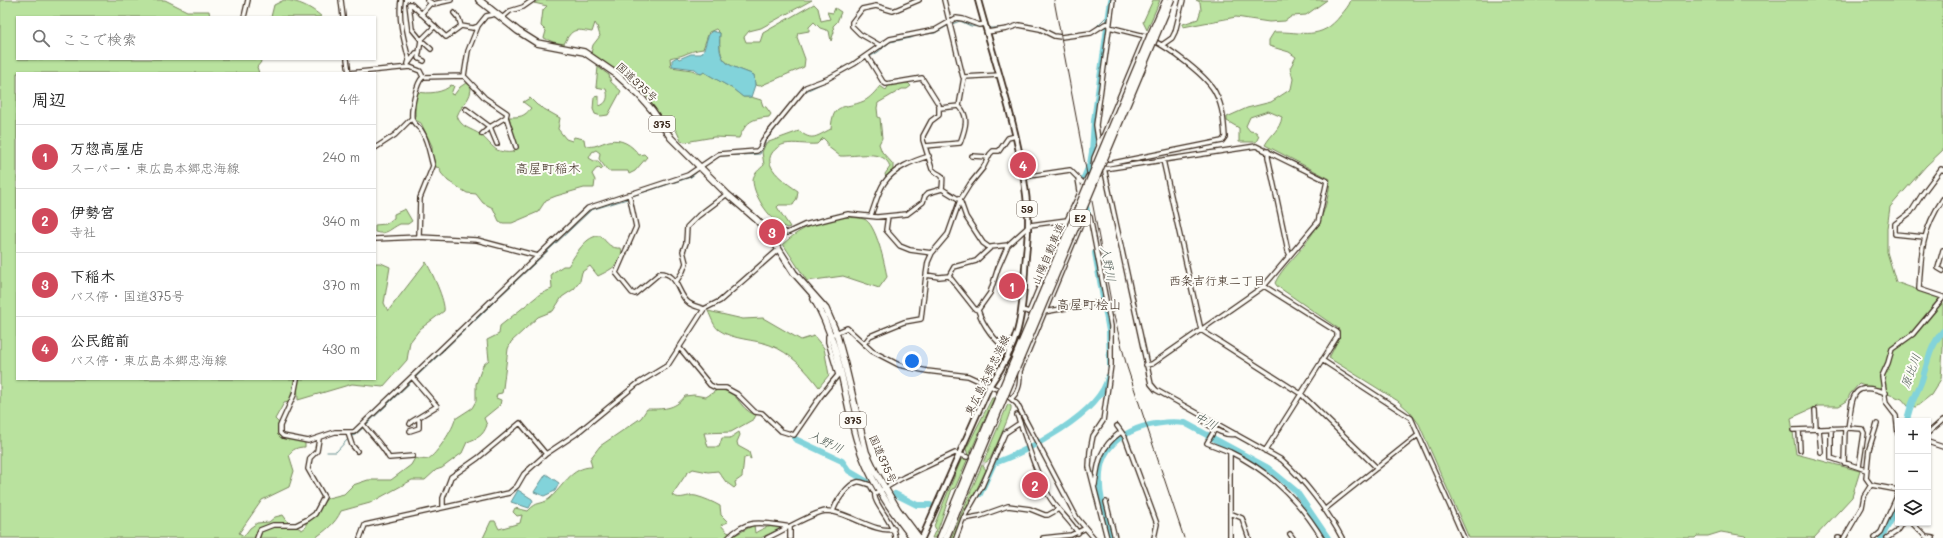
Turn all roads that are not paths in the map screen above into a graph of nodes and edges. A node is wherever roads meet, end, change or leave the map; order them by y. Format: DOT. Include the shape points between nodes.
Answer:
graph roads {
  1 [pos="248,0"];
  2 [pos="341,0"];
  3 [pos="402,0"];
  4 [pos="426,0"];
  5 [pos="452,0"];
  6 [pos="479,0"];
  7 [pos="533,0"];
  8 [pos="920,0"];
  9 [pos="944,0"];
  10 [pos="978,0"];
  11 [pos="1113,0"];
  12 [pos="1166,0"];
  13 [pos="1171,0"];
  14 [pos="1183,0"];
  15 [pos="409,2"];
  16 [pos="430,4"];
  17 [pos="454,13"];
  18 [pos="421,14"];
  19 [pos="496,14"];
  20 [pos="244,16"];
  21 [pos="343,16"];
  22 [pos="502,18"];
  23 [pos="950,24"];
  24 [pos="1108,24"];
  25 [pos="435,26"];
  26 [pos="461,26"];
  27 [pos="478,26"];
  28 [pos="986,28"];
  29 [pos="1150,36"];
  30 [pos="421,40"];
  31 [pos="1162,45"];
  32 [pos="881,46"];
  33 [pos="431,49"];
  34 [pos="419,52"];
  35 [pos="868,57"];
  36 [pos="347,60"];
  37 [pos="424,61"];
  38 [pos="408,66"];
  39 [pos="349,72"];
  40 [pos="357,72"];
  41 [pos="1001,74"];
  42 [pos="464,76"];
  43 [pos="423,77"];
  44 [pos="963,77"];
  45 [pos="959,106"];
  46 [pos="940,108"];
  47 [pos="466,109"];
  48 [pos="506,117"];
  49 [pos="412,118"];
  50 [pos="490,127"];
  51 [pos="482,134"];
  52 [pos="1016,136"];
  53 [pos="497,144"];
  54 [pos="925,146"];
  55 [pos="376,147"];
  56 [pos="516,147"];
  57 [pos="1098,148"];
  58 [pos="1268,151"];
  59 [pos="929,156"];
  60 [pos="972,156"];
  61 [pos="988,157"];
  62 [pos="1163,160"];
  63 [pos="700,167"];
  64 [pos="1104,167"];
  65 [pos="1943,170"];
  66 [pos="1023,177"];
  67 [pos="1081,185"];
  68 [pos="942,189"];
  69 [pos="629,194"];
  70 [pos="727,194"];
  71 [pos="1943,199"];
  72 [pos="960,200"];
  73 [pos="1074,207"];
  74 [pos="871,215"];
  75 [pos="1087,215"];
  76 [pos="888,216"];
  77 [pos="1067,220"];
  78 [pos="1028,226"];
  79 [pos="419,237"];
  80 [pos="1924,237"];
  81 [pos="376,239"];
  82 [pos="774,240"];
  83 [pos="1008,245"];
  84 [pos="990,248"];
  85 [pos="779,249"];
  86 [pos="1943,250"];
  87 [pos="932,253"];
  88 [pos="1290,255"];
  89 [pos="538,256"];
  90 [pos="1943,271"];
  91 [pos="926,275"];
  92 [pos="949,276"];
  93 [pos="676,282"];
  94 [pos="1264,286"];
  95 [pos="1943,297"];
  96 [pos="1104,302"];
  97 [pos="704,309"];
  98 [pos="978,310"];
  99 [pos="1022,310"];
  100 [pos="1029,312"];
  101 [pos="1045,312"];
  102 [pos="1201,330"];
  103 [pos="834,333"];
  104 [pos="864,344"];
  105 [pos="679,347"];
  106 [pos="1010,352"];
  107 [pos="1322,360"];
  108 [pos="1146,365"];
  109 [pos="412,377"];
  110 [pos="296,380"];
  111 [pos="990,385"];
  112 [pos="1886,393"];
  113 [pos="1301,394"];
  114 [pos="1002,397"];
  115 [pos="1012,398"];
  116 [pos="1815,410"];
  117 [pos="1017,415"];
  118 [pos="1204,416"];
  119 [pos="1896,418"];
  120 [pos="419,419"];
  121 [pos="1943,420"];
  122 [pos="1020,423"];
  123 [pos="363,424"];
  124 [pos="410,424"];
  125 [pos="1877,424"];
  126 [pos="1117,426"];
  127 [pos="1831,428"];
  128 [pos="1847,428"];
  129 [pos="1818,429"];
  130 [pos="1214,430"];
  131 [pos="1793,430"];
  132 [pos="1799,430"];
  133 [pos="1931,430"];
  134 [pos="410,431"];
  135 [pos="1121,432"];
  136 [pos="1236,434"];
  137 [pos="1418,435"];
  138 [pos="349,436"];
  139 [pos="319,439"];
  140 [pos="1931,443"];
  141 [pos="1943,447"];
  142 [pos="1800,450"];
  143 [pos="357,451"];
  144 [pos="1265,451"];
  145 [pos="1230,452"];
  146 [pos="1821,452"];
  147 [pos="546,454"];
  148 [pos="960,454"];
  149 [pos="413,456"];
  150 [pos="966,457"];
  151 [pos="1844,463"];
  152 [pos="985,464"];
  153 [pos="990,466"];
  154 [pos="1858,467"];
  155 [pos="1377,468"];
  156 [pos="1866,470"];
  157 [pos="1094,485"];
  158 [pos="1871,485"];
  159 [pos="1895,489"];
  160 [pos="879,491"];
  161 [pos="1895,501"];
  162 [pos="1106,502"];
  163 [pos="443,507"];
  164 [pos="1057,510"];
  165 [pos="1324,510"];
  166 [pos="833,512"];
  167 [pos="1230,513"];
  168 [pos="963,519"];
  169 [pos="1900,526"];
  170 [pos="1915,526"];
  171 [pos="790,527"];
  172 [pos="894,529"];
  173 [pos="1084,529"];
  174 [pos="1078,533"];
  175 [pos="1290,534"];
  176 [pos="1066,537"];
  177 [pos="1926,537"];
  178 [pos="257,538"];
  179 [pos="360,538"];
  180 [pos="728,538"];
  181 [pos="767,538"];
  182 [pos="790,538"];
  183 [pos="895,538"];
  184 [pos="913,538"];
  185 [pos="920,538"];
  186 [pos="940,538"];
  187 [pos="946,538"];
  188 [pos="956,538"];
  189 [pos="1043,538"];
  190 [pos="1094,538"];
  191 [pos="1107,538"];
  192 [pos="1115,538"];
  193 [pos="1154,538"];
  194 [pos="1230,538"];
  195 [pos="1249,538"];
  196 [pos="1293,538"];
  197 [pos="1322,538"];
  198 [pos="1342,538"];
  199 [pos="1464,538"];
  200 [pos="1844,538"];
  201 [pos="1874,538"];
  202 [pos="1887,538"];
  203 [pos="1933,538"];
  1 -- 20 [label="street"];
  2 -- 21 [label="street"];
  3 -- 38 [label="street" via="401,24"];
  4 -- 16 [label="street"];
  5 -- 16 [label="street"];
  6 -- 19 [label="highway, 国道375号 / 375"];
  7 -- 22 [label="street" via="523,7 510,11"];
  8 -- 32 [label="street" via="893,11 876,6 862,9 852,22 852,26 860,34"];
  9 -- 23 [label="street"];
  10 -- 28 [label="main road, 東広島本郷忠海線 / 59"];
  11 -- 24 [label="street"];
  12 -- 29 [label="highway, 山陽自動車道 / E2"];
  13 -- 29 [label="highway, 山陽自動車道 / E2"];
  14 -- 31 [label="street" via="1175,32 1172,38"];
  15 -- 18 [label="street"];
  15 -- 30 [label="street" via="412,28"];
  16 -- 18 [label="street"];
  17 -- 26 [label="street"];
  18 -- 25 [label="street"];
  19 -- 22 [label="highway, 国道375号 / 375"];
  19 -- 27 [label="street" via="486,16"];
  22 -- 63 [label="highway, 国道375号 / 375" via="537,43 584,52 616,74 639,95 671,138"];
  23 -- 28 [label="street" via="956,18"];
  23 -- 32 [label="street" via="912,36 894,38"];
  23 -- 44 [label="street"];
  24 -- 28 [label="street" via="1092,33 1061,37 1040,28 1019,25 1007,29"];
  24 -- 29 [label="street"];
  24 -- 57 [label="street" via="1096,125"];
  25 -- 26 [label="street" via="446,37"];
  25 -- 30 [label="street"];
  26 -- 27 [label="street"];
  27 -- 42 [label="street" via="468,51"];
  28 -- 41 [label="main road, 東広島本郷忠海線 / 59"];
  29 -- 31 [label="street"];
  29 -- 57 [label="street"];
  29 -- 114 [label="highway, 山陽自動車道 / E2, bridge"];
  30 -- 33 [label="street"];
  30 -- 34 [label="street"];
  31 -- 64 [label="street" via="1173,51 1216,93 1222,110 1224,137 1222,141"];
  32 -- 35 [label="street"];
  34 -- 37 [label="street" via="418,58"];
  34 -- 38 [label="street"];
  35 -- 46 [label="street" via="886,84 922,78"];
  35 -- 63 [label="street" via="806,87 756,152 719,154"];
  36 -- 39 [label="street"];
  38 -- 40 [label="street"];
  38 -- 43 [label="street" via="420,71"];
  41 -- 44 [label="street"];
  41 -- 52 [label="main road, 東広島本郷忠海線 / 59"];
  42 -- 43 [label="street"];
  42 -- 48 [label="street" via="485,98 507,113"];
  43 -- 49 [label="street" via="414,97"];
  44 -- 45 [label="street"];
  45 -- 46 [label="street"];
  45 -- 54 [label="street" via="964,111 966,120 960,142"];
  46 -- 54 [label="street" via="939,115 931,121 926,130 923,140"];
  47 -- 50 [label="street"];
  48 -- 50 [label="street"];
  48 -- 56 [label="street"];
  49 -- 55 [label="street" via="390,139"];
  49 -- 79 [label="street" via="413,123 421,130 433,166 420,198"];
  50 -- 51 [label="street"];
  50 -- 53 [label="street"];
  52 -- 61 [label="street" via="1008,138 999,151 993,151"];
  52 -- 66 [label="main road, 東広島本郷忠海線 / 59"];
  54 -- 59 [label="street"];
  57 -- 64 [label="street"];
  57 -- 67 [label="street"];
  58 -- 62 [label="street" via="1256,146"];
  58 -- 88 [label="street"];
  58 -- 88 [label="street" via="1327,181 1318,222"];
  59 -- 68 [label="street" via="932,169 942,175"];
  59 -- 74 [label="street" via="908,163 884,183"];
  60 -- 61 [label="street"];
  61 -- 72 [label="street"];
  62 -- 64 [label="street"];
  62 -- 102 [label="street"];
  63 -- 69 [label="street" via="688,175"];
  63 -- 70 [label="highway, 国道375号 / 375"];
  64 -- 108 [label="street"];
  65 -- 80 [label="street" via="1941,169 1922,193 1911,212 1895,224 1895,234"];
  66 -- 67 [label="street" via="1070,170"];
  66 -- 78 [label="main road, 東広島本郷忠海線 / 59"];
  67 -- 73 [label="street"];
  68 -- 72 [label="street"];
  68 -- 76 [label="street" via="928,193 923,202 907,214"];
  69 -- 89 [label="street" via="588,208"];
  69 -- 93 [label="street" via="636,227 616,273 635,294 660,273"];
  70 -- 82 [label="highway, 国道375号 / 375" via="757,220"];
  70 -- 93 [label="street" via="687,227 683,251 686,263"];
  71 -- 80 [label="street" via="1928,224"];
  72 -- 84 [label="street" via="966,217 983,243"];
  72 -- 87 [label="street" via="948,234"];
  73 -- 75 [label="street"];
  73 -- 77 [label="street"];
  74 -- 76 [label="street"];
  74 -- 82 [label="street" via="848,214 829,218 784,232"];
  75 -- 96 [label="street"];
  75 -- 101 [label="street"];
  76 -- 87 [label="street" via="886,230 896,243 910,250"];
  77 -- 78 [label="street"];
  77 -- 100 [label="street"];
  78 -- 83 [label="street"];
  78 -- 99 [label="main road, 東広島本郷忠海線 / 59"];
  79 -- 81 [label="street"];
  79 -- 89 [label="street" via="476,240"];
  80 -- 95 [label="street" via="1919,289"];
  82 -- 85 [label="highway, 国道375号 / 375"];
  83 -- 84 [label="street"];
  83 -- 98 [label="street" via="990,293"];
  84 -- 92 [label="street" via="976,261 954,266"];
  85 -- 97 [label="street" via="720,301"];
  85 -- 103 [label="highway, 国道375号 / 375" via="794,273 826,309"];
  86 -- 90 [label="street" via="1938,268"];
  87 -- 91 [label="street"];
  88 -- 94 [label="street"];
  89 -- 109 [label="street"];
  91 -- 92 [label="street"];
  91 -- 104 [label="street" via="921,319 904,322 870,336"];
  92 -- 98 [label="street"];
  93 -- 97 [label="street" via="689,303"];
  94 -- 102 [label="street"];
  94 -- 107 [label="street" via="1337,332 1337,337"];
  95 -- 112 [label="street" via="1914,334 1892,349 1882,376"];
  96 -- 101 [label="street"];
  96 -- 157 [label="street" via="1111,326 1111,365 1102,421 1093,436 1090,451 1089,467"];
  97 -- 105 [label="street"];
  98 -- 106 [label="street" via="993,337"];
  99 -- 100 [label="street"];
  99 -- 106 [label="main road, 東広島本郷忠海線 / 59" via="1019,331"];
  100 -- 101 [label="street"];
  101 -- 115 [label="street" via="1020,371 1017,394"];
  102 -- 108 [label="street" via="1152,364"];
  102 -- 113 [label="street"];
  103 -- 104 [label="street" via="847,328"];
  103 -- 105 [label="street" via="828,336 828,342 838,375 794,435 781,431 762,413 755,412 737,394 726,388 710,385"];
  103 -- 160 [label="highway, 国道375号 / 375" via="862,440"];
  104 -- 111 [label="street" via="899,365 968,376"];
  105 -- 147 [label="street" via="668,365 637,384 576,434"];
  106 -- 111 [label="main road, 東広島本郷忠海線 / 59"];
  107 -- 113 [label="street"];
  107 -- 137 [label="street" via="1411,418"];
  108 -- 118 [label="street" via="1151,384 1156,390"];
  109 -- 120 [label="street" via="436,406"];
  109 -- 123 [label="street"];
  110 -- 139 [label="street" via="294,395 280,426 280,433 308,442"];
  111 -- 115 [label="street"];
  111 -- 148 [label="main road, 東広島本郷忠海線 / 59"];
  112 -- 119 [label="street" via="1886,403"];
  112 -- 128 [label="street" via="1869,387 1858,390 1854,395"];
  113 -- 144 [label="street"];
  113 -- 155 [label="street"];
  114 -- 186 [label="highway, 山陽自動車道 / E2"];
  114 -- 187 [label="highway, 山陽自動車道 / E2"];
  115 -- 173 [label="street" via="1022,410"];
  116 -- 129 [label="street"];
  117 -- 122 [label="street"];
  118 -- 130 [label="street" via="1203,421"];
  118 -- 136 [label="street"];
  120 -- 124 [label="street"];
  120 -- 134 [label="street" via="419,428"];
  121 -- 133 [label="street"];
  122 -- 153 [label="street" via="1004,433"];
  122 -- 164 [label="street" via="1040,481"];
  123 -- 138 [label="street"];
  123 -- 149 [label="street" via="377,439 389,458"];
  125 -- 156 [label="street"];
  126 -- 135 [label="street"];
  127 -- 128 [label="street"];
  127 -- 129 [label="street"];
  127 -- 151 [label="street" via="1831,458"];
  128 -- 151 [label="street"];
  128 -- 154 [label="street" via="1858,428 1864,433"];
  129 -- 132 [label="street"];
  129 -- 146 [label="street"];
  130 -- 136 [label="street" via="1230,436"];
  130 -- 145 [label="street" via="1207,443"];
  131 -- 132 [label="street"];
  132 -- 142 [label="street"];
  135 -- 157 [label="street" via="1103,451 1097,465"];
  135 -- 193 [label="street" via="1157,524"];
  136 -- 144 [label="street"];
  137 -- 155 [label="street"];
  137 -- 199 [label="street"];
  138 -- 139 [label="street" via="335,432"];
  138 -- 143 [label="street"];
  139 -- 178 [label="street" via="317,451 310,458 308,469 324,497 315,514 296,525 272,525 260,530"];
  140 -- 141 [label="street"];
  144 -- 165 [label="street" via="1291,468"];
  145 -- 167 [label="street"];
  145 -- 197 [label="street" via="1258,468 1285,489"];
  147 -- 163 [label="street" via="524,474 509,493"];
  147 -- 163 [label="street" via="520,423 451,477 443,498"];
  148 -- 150 [label="street"];
  148 -- 160 [label="street" via="956,453"];
  148 -- 185 [label="main road, 東広島本郷忠海線 / 59"];
  151 -- 154 [label="street"];
  152 -- 153 [label="street"];
  153 -- 168 [label="street"];
  154 -- 156 [label="street"];
  155 -- 165 [label="street"];
  156 -- 158 [label="street" via="1866,478"];
  157 -- 191 [label="street"];
  158 -- 159 [label="street"];
  158 -- 200 [label="street"];
  160 -- 166 [label="street" via="870,485 855,482 839,498"];
  160 -- 172 [label="street" via="875,500"];
  160 -- 184 [label="highway, 国道375号 / 375"];
  160 -- 185 [label="highway, 国道375号 / 375"];
  161 -- 201 [label="street" via="1881,532"];
  162 -- 192 [label="street"];
  163 -- 179 [label="street" via="365,525"];
  164 -- 168 [label="street" via="1045,515 1030,509 1008,506"];
  164 -- 174 [label="street"];
  165 -- 198 [label="street"];
  166 -- 171 [label="street" via="825,511"];
  166 -- 172 [label="street" via="870,525"];
  167 -- 194 [label="street"];
  167 -- 195 [label="street" via="1242,518"];
  168 -- 188 [label="street"];
  169 -- 202 [label="street"];
  170 -- 177 [label="street"];
  171 -- 180 [label="street" via="758,522 738,530"];
  171 -- 181 [label="street"];
  171 -- 182 [label="street"];
  172 -- 183 [label="street"];
  173 -- 174 [label="street"];
  173 -- 190 [label="street"];
  174 -- 176 [label="street"];
  175 -- 196 [label="street"];
  176 -- 189 [label="street"];
  177 -- 203 [label="street"];
}
